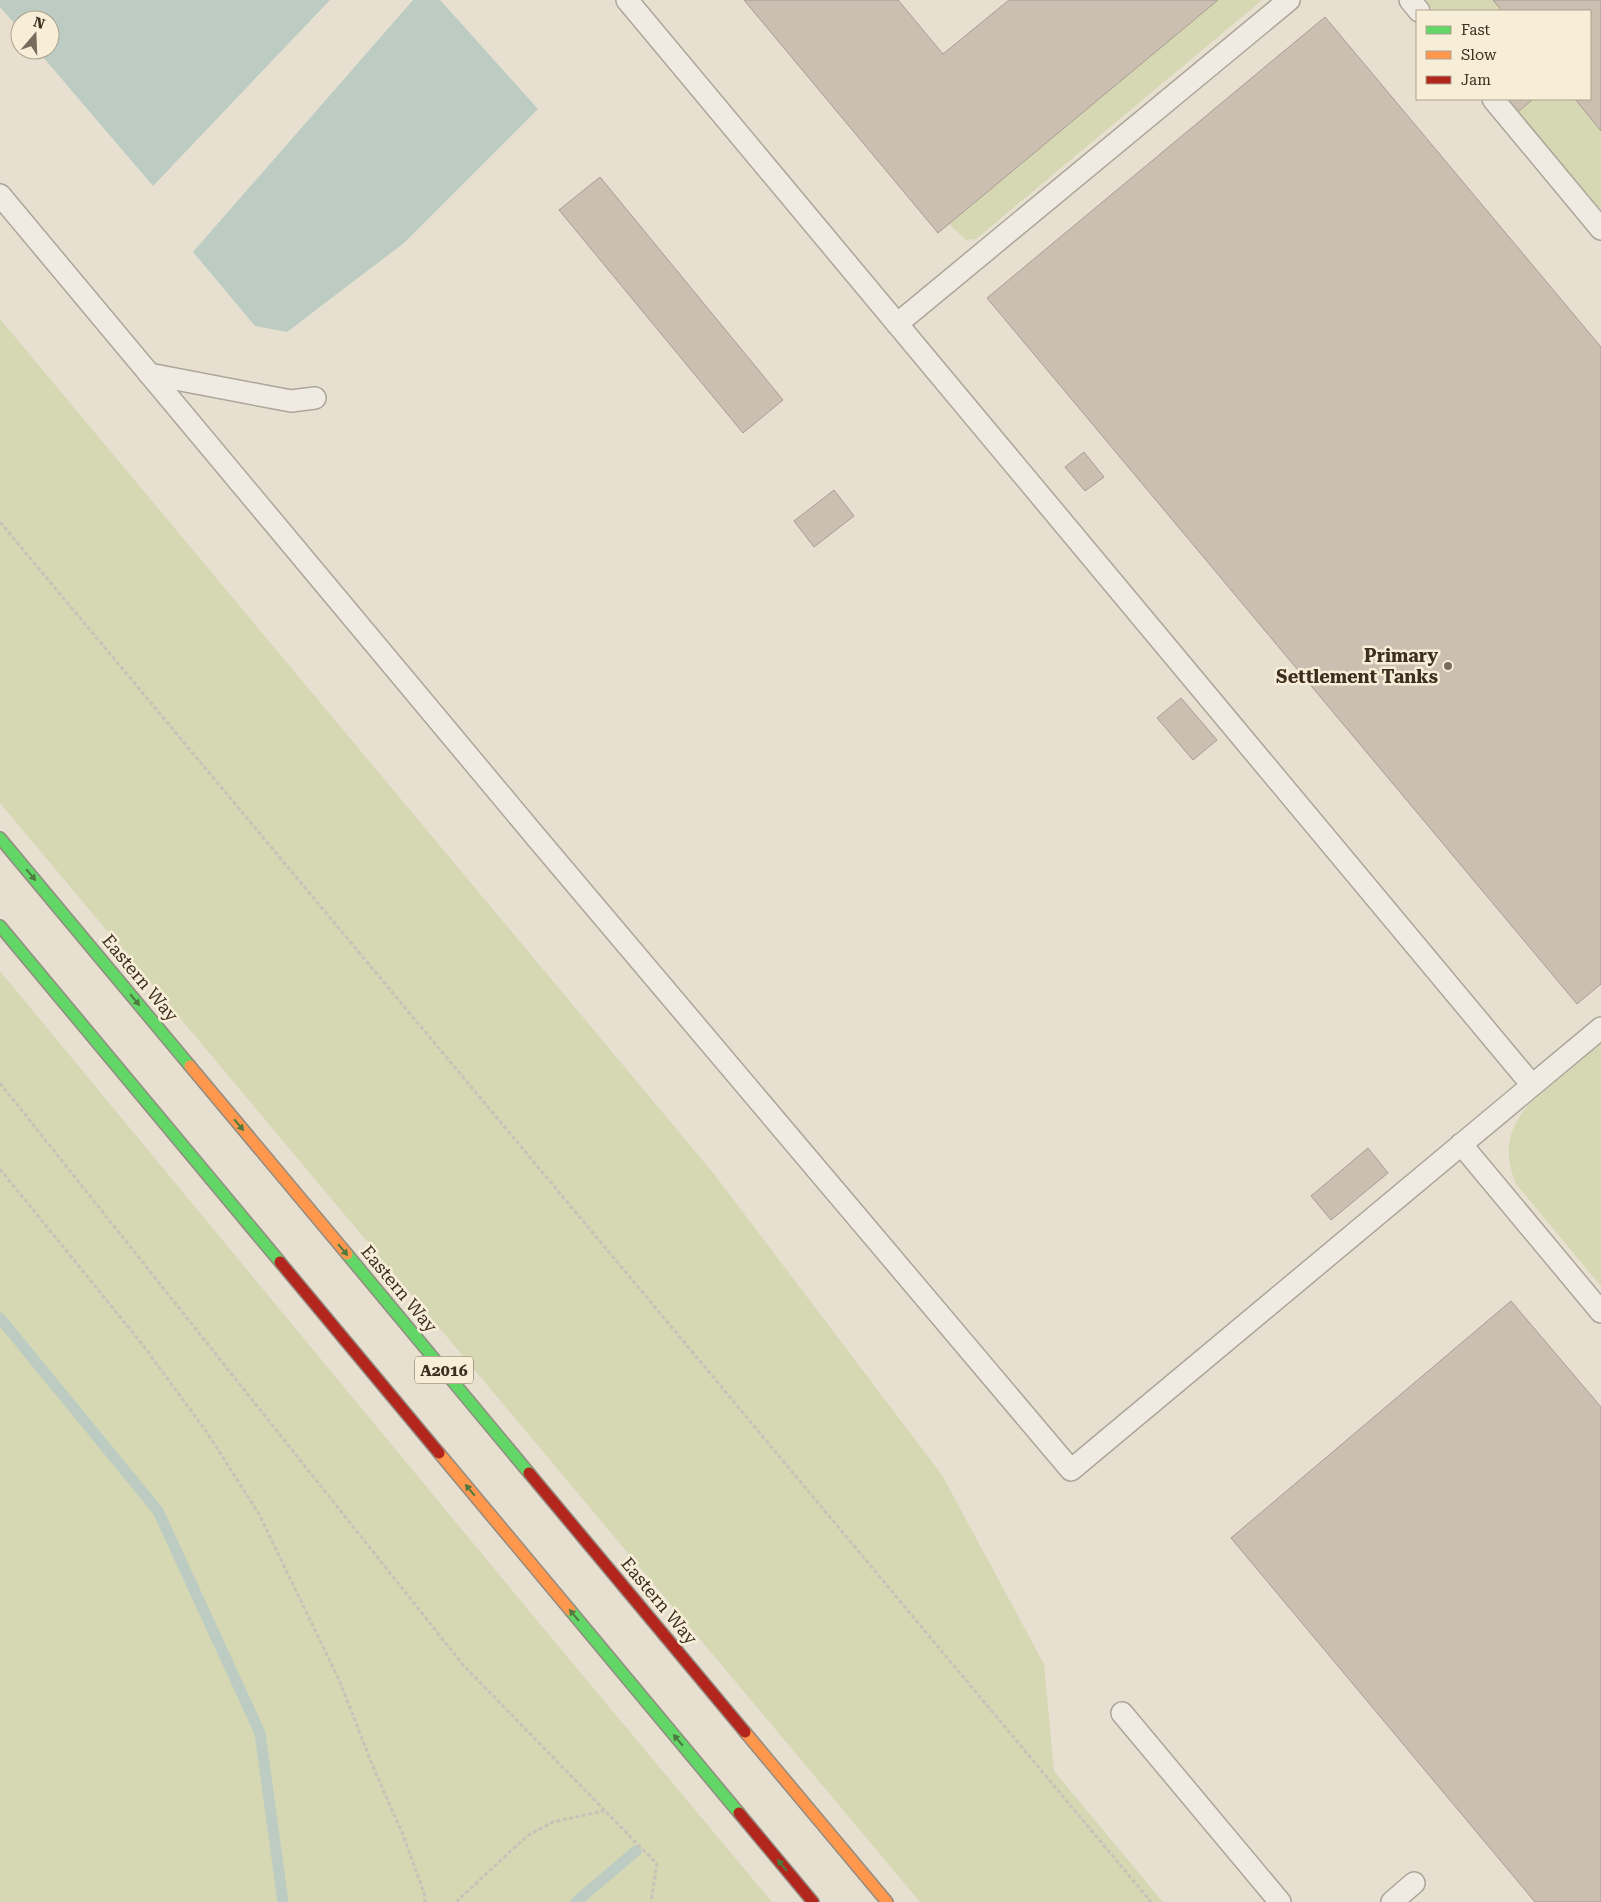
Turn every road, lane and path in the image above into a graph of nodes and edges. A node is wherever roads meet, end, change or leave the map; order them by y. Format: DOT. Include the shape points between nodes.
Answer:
graph roads {
  1 [pos="627,0"];
  2 [pos="1289,0"];
  3 [pos="1410,0"];
  4 [pos="1418,10"];
  5 [pos="1494,100"];
  6 [pos="0,195"];
  7 [pos="1601,228"];
  8 [pos="897,324"];
  9 [pos="149,374"];
  10 [pos="315,398"];
  11 [pos="0,522"];
  12 [pos="0,838"];
  13 [pos="0,926"];
  14 [pos="1601,1028"];
  15 [pos="0,1083"];
  16 [pos="1532,1086"];
  17 [pos="1461,1144"];
  18 [pos="0,1169"];
  19 [pos="1601,1312"];
  20 [pos="1122,1713"];
  21 [pos="604,1810"];
  22 [pos="1414,1883"];
  23 [pos="425,1902"];
  24 [pos="456,1902"];
  25 [pos="651,1902"];
  26 [pos="813,1902"];
  27 [pos="887,1902"];
  28 [pos="1151,1902"];
  29 [pos="1280,1902"];
  30 [pos="1392,1902"];
  1 -- 8 [label="lane"];
  2 -- 8 [label="lane"];
  3 -- 4 [label="lane"];
  5 -- 7 [label="lane"];
  6 -- 9 [label="lane"];
  8 -- 16 [label="lane"];
  9 -- 10 [label="lane" via="291,401"];
  9 -- 17 [label="lane" via="529,830 1071,1470"];
  11 -- 28 [label="path"];
  12 -- 27 [label="main road, Eastern Way / A2016, one-way"];
  26 -- 13 [label="main road, one-way"];
  14 -- 16 [label="lane"];
  15 -- 21 [label="path" via="464,1666"];
  16 -- 17 [label="lane"];
  17 -- 19 [label="lane"];
  18 -- 23 [label="path" via="142,1344 206,1431 259,1514 340,1682 403,1835"];
  20 -- 29 [label="lane"];
  21 -- 24 [label="path" via="554,1822 527,1836"];
  21 -- 25 [label="path" via="657,1864"];
  22 -- 30 [label="lane"];
}
